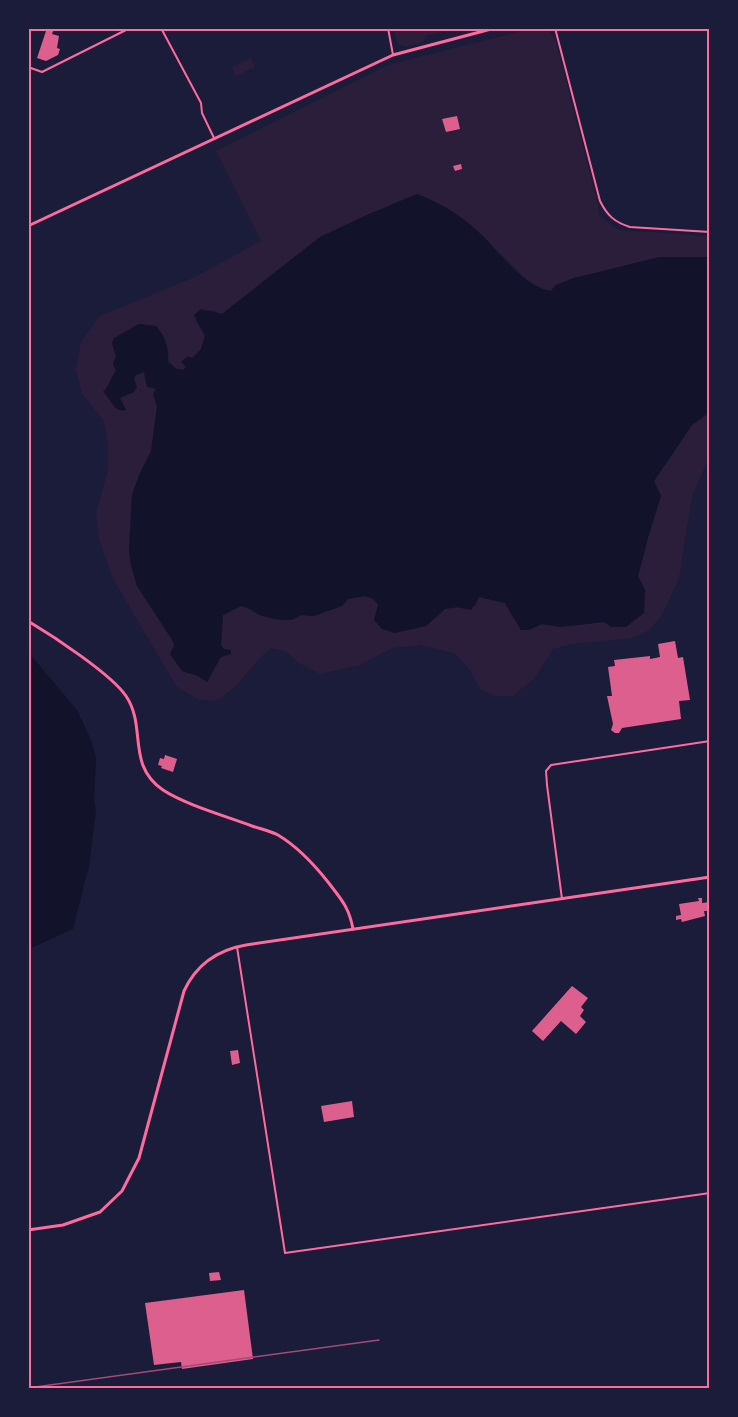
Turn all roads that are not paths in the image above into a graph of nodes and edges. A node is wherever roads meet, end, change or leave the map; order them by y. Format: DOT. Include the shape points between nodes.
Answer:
graph roads {
  1 [pos="130,28"];
  2 [pos="161,28"];
  3 [pos="388,28"];
  4 [pos="495,28"];
  5 [pos="555,28"];
  6 [pos="393,55"];
  7 [pos="28,67"];
  8 [pos="214,138"];
  9 [pos="28,226"];
  10 [pos="710,232"];
  11 [pos="28,621"];
  12 [pos="710,741"];
  13 [pos="710,877"];
  14 [pos="562,899"];
  15 [pos="353,929"];
  16 [pos="237,947"];
  17 [pos="710,1193"];
  18 [pos="28,1230"];
  1 -- 7 [label="street" via="42,72"];
  2 -- 8 [label="street" via="201,103"];
  3 -- 6 [label="street"];
  4 -- 6 [label="street"];
  5 -- 10 [label="street" via="600,201 609,217 630,226"];
  6 -- 8 [label="street"];
  8 -- 9 [label="street"];
  11 -- 15 [label="street" via="111,680 125,695 134,719 143,769 154,782 175,796 277,834 304,854 350,912"];
  12 -- 14 [label="street" via="551,765 546,771"];
  13 -- 14 [label="street"];
  14 -- 15 [label="street"];
  15 -- 16 [label="street"];
  16 -- 17 [label="street" via="285,1253"];
  16 -- 18 [label="street" via="215,954 189,980 139,1158 122,1191 100,1212 63,1225"];
}
